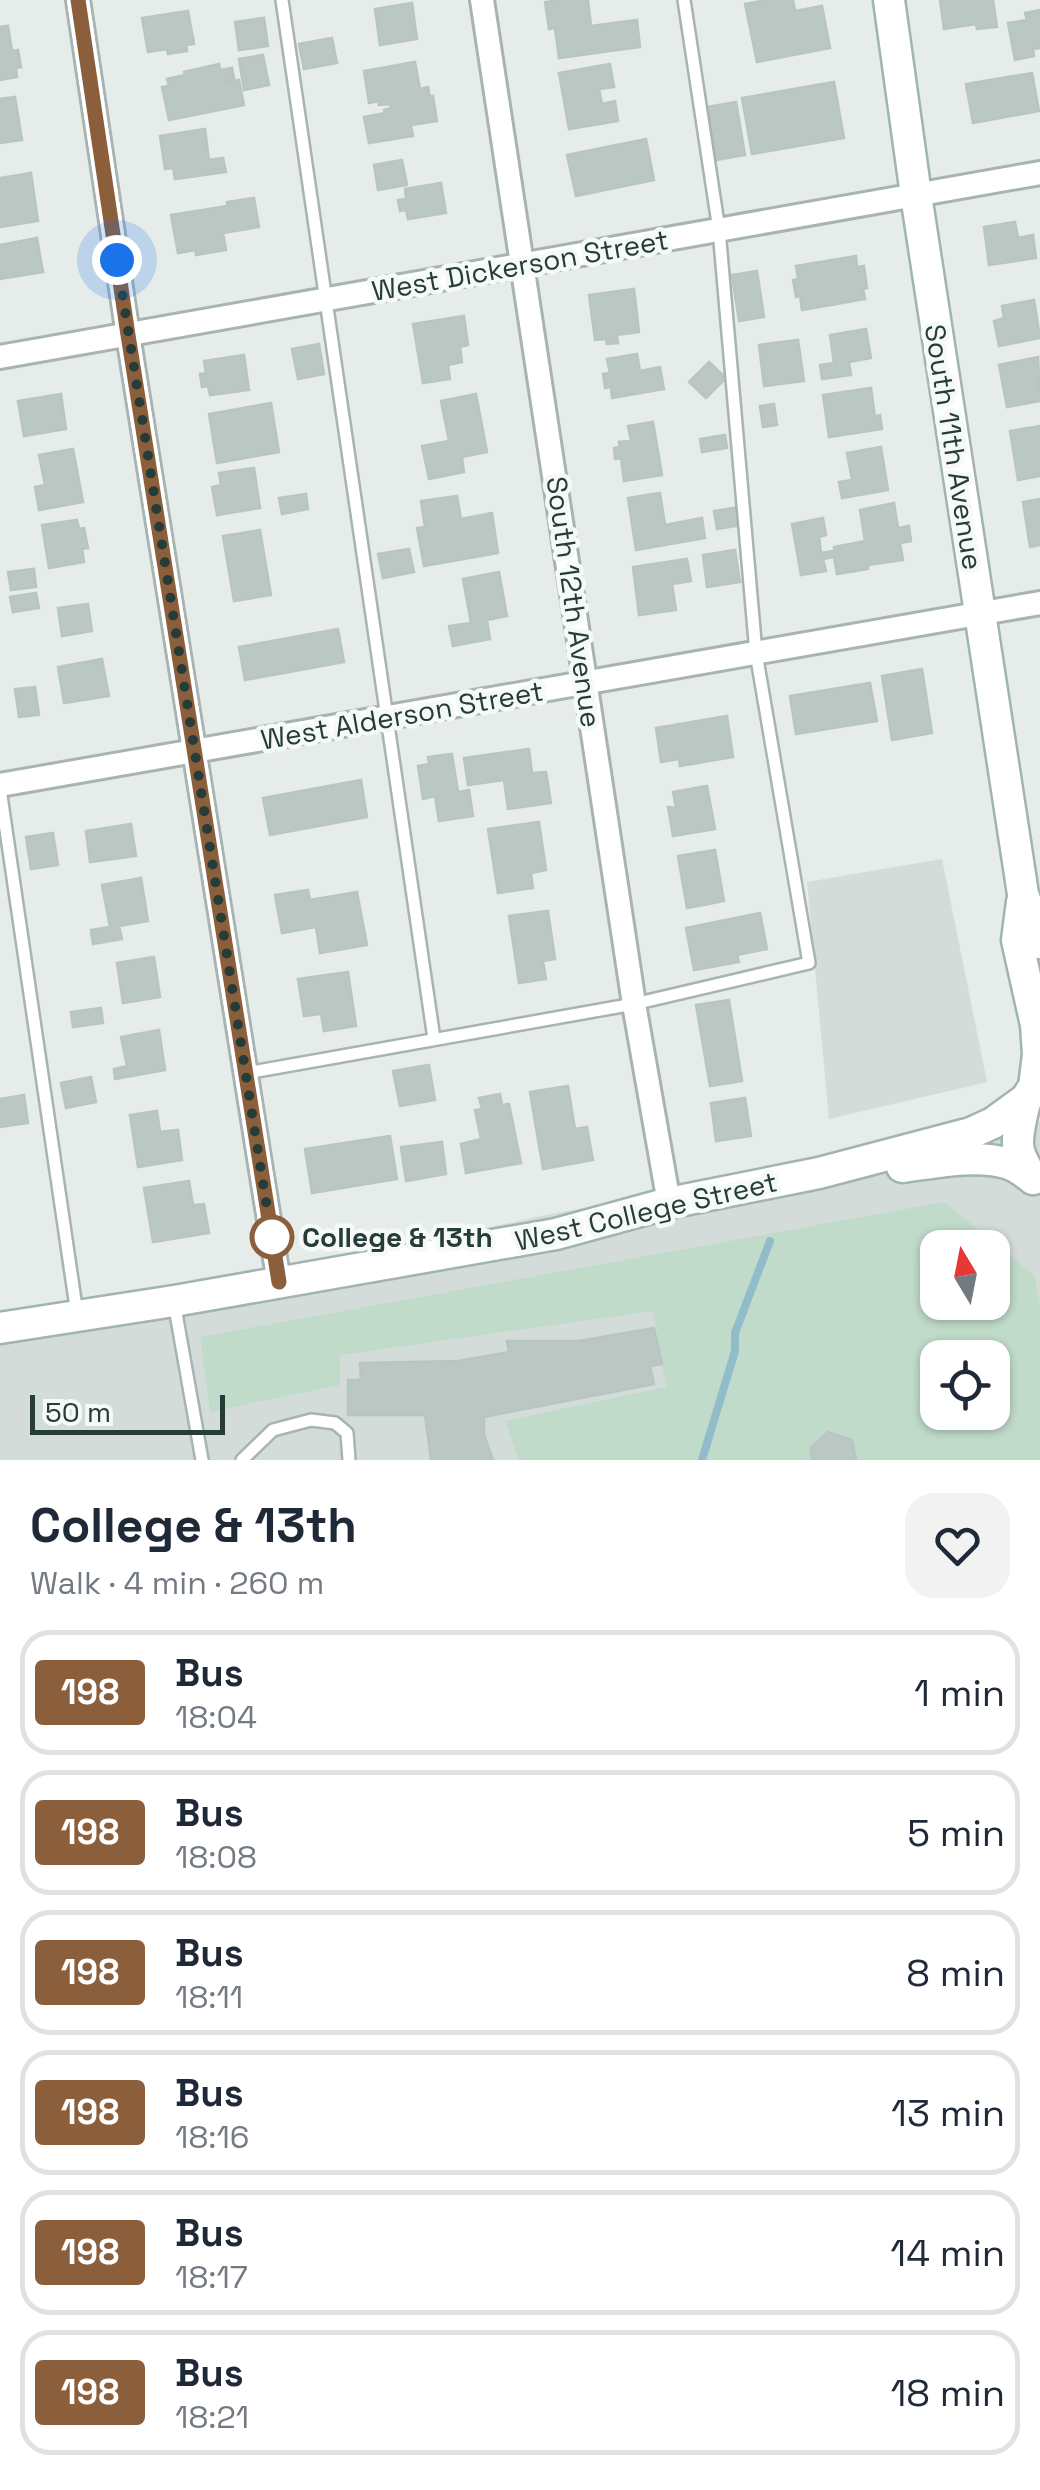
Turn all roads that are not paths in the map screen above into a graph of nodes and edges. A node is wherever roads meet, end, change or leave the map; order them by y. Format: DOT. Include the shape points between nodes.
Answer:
graph roads {
  1 [pos="78,0"];
  2 [pos="282,0"];
  3 [pos="482,0"];
  4 [pos="684,0"];
  5 [pos="889,0"];
  6 [pos="1040,173"];
  7 [pos="916,195"];
  8 [pos="719,230"];
  9 [pos="524,265"];
  10 [pos="327,300"];
  11 [pos="128,335"];
  12 [pos="0,358"];
  13 [pos="1040,603"];
  14 [pos="980,614"];
  15 [pos="756,652"];
  16 [pos="586,682"];
  17 [pos="387,717"];
  18 [pos="196,750"];
  19 [pos="0,787"];
  20 [pos="1024,894"];
  21 [pos="1040,944"];
  22 [pos="634,1004"];
  23 [pos="434,1039"];
  24 [pos="246,1073"];
  25 [pos="1033,1089"];
  26 [pos="819,1173"];
  27 [pos="1037,1182"];
  28 [pos="668,1203"];
  29 [pos="279,1282"];
  30 [pos="174,1301"];
  31 [pos="78,1317"];
  32 [pos="0,1328"];
  33 [pos="202,1460"];
  34 [pos="242,1460"];
  35 [pos="349,1460"];
  1 -- 11 [label="street"];
  2 -- 10 [label="lane"];
  3 -- 9 [label="street, South 12th Avenue"];
  4 -- 8 [label="lane"];
  5 -- 7 [label="main road, South 11th Avenue"];
  6 -- 7 [label="street, West Dickerson Street"];
  7 -- 8 [label="street, West Dickerson Street"];
  7 -- 14 [label="main road, South 11th Avenue"];
  8 -- 9 [label="street, West Dickerson Street"];
  8 -- 15 [label="lane"];
  9 -- 10 [label="street, West Dickerson Street"];
  9 -- 16 [label="street, South 12th Avenue"];
  10 -- 11 [label="street, West Dickerson Street"];
  10 -- 17 [label="lane"];
  11 -- 12 [label="street, West Dickerson Street"];
  11 -- 18 [label="street"];
  13 -- 14 [label="street, West Alderson Street"];
  14 -- 15 [label="street, West Alderson Street"];
  14 -- 20 [label="main road, South 11th Avenue"];
  15 -- 16 [label="street, West Alderson Street"];
  15 -- 22 [label="lane" via="809,963"];
  16 -- 17 [label="street, West Alderson Street"];
  16 -- 22 [label="street, South 12th Avenue"];
  17 -- 18 [label="street, West Alderson Street"];
  17 -- 23 [label="lane"];
  18 -- 19 [label="street, West Alderson Street"];
  18 -- 24 [label="street"];
  19 -- 31 [label="lane"];
  20 -- 21 [label="main road, South 11th Avenue"];
  20 -- 25 [label="main road, South 11th Avenue" via="1017,940 1036,1025"];
  22 -- 23 [label="lane"];
  22 -- 28 [label="street, South 12th Avenue"];
  23 -- 24 [label="lane"];
  24 -- 29 [label="street"];
  25 -- 26 [label="main road, West College Street" via="971,1133"];
  25 -- 27 [label="main road, South 11th Avenue" via="1016,1140"];
  26 -- 27 [label="main road, West College Street" via="994,1161"];
  26 -- 28 [label="main road, West College Street"];
  28 -- 29 [label="main road, West College Street" via="556,1234"];
  29 -- 30 [label="main road, West College Street"];
  30 -- 31 [label="main road, West College Street"];
  30 -- 33 [label="lane"];
  31 -- 32 [label="main road, West College Street"];
  34 -- 35 [label="lane" via="272,1430 311,1420 335,1422 347,1433"];
}
